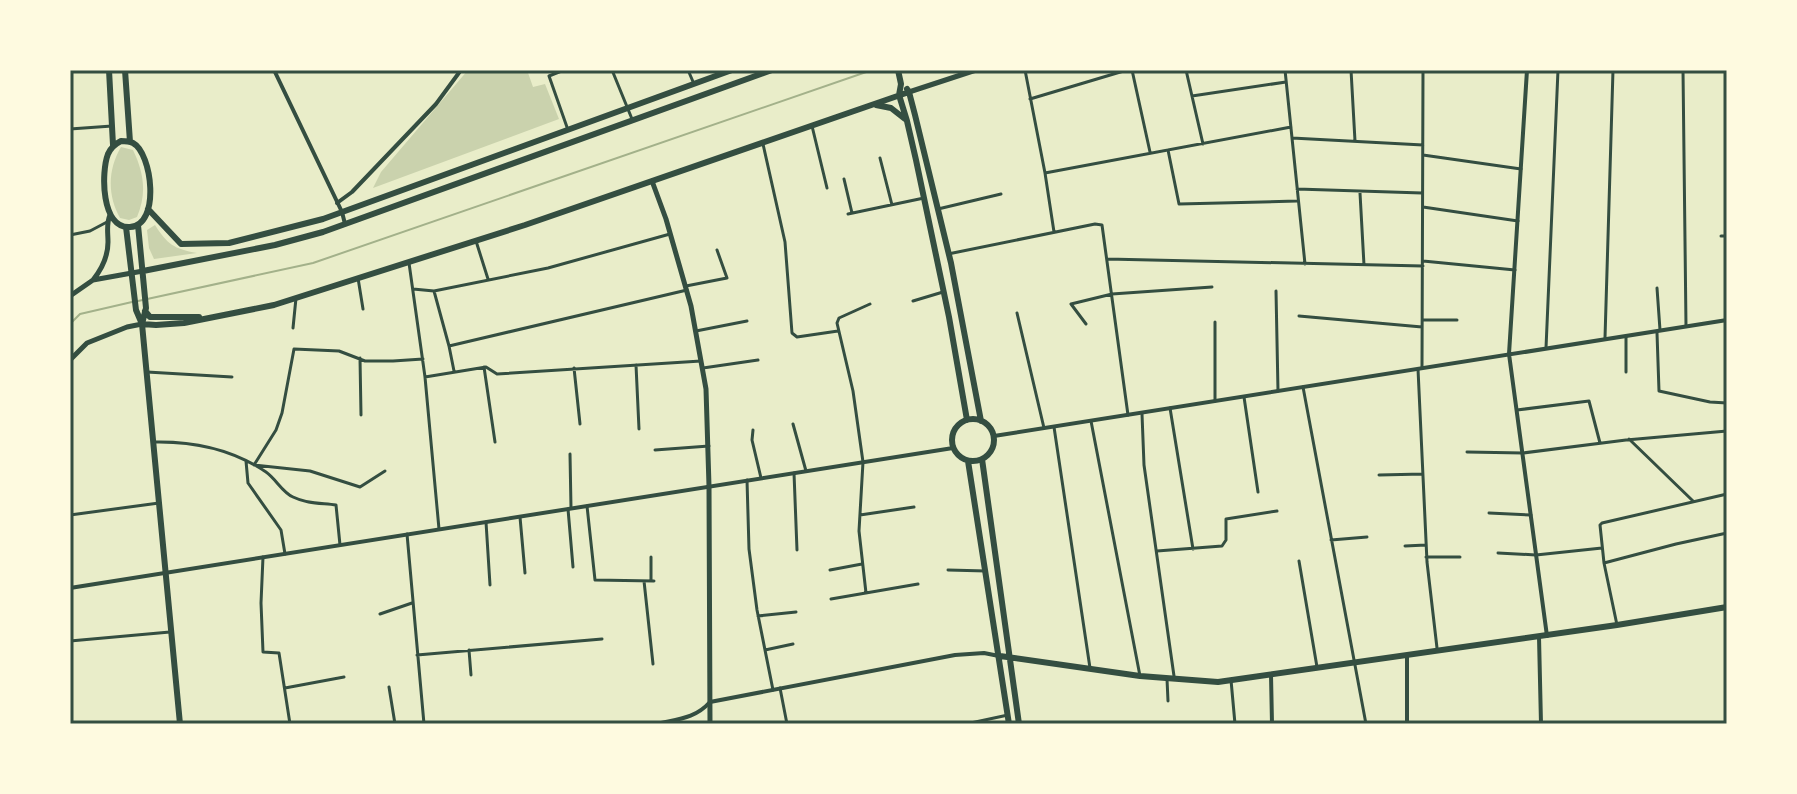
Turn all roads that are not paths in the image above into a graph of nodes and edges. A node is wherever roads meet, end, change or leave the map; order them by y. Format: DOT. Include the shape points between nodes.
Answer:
graph roads {
  1 [pos="109,70"];
  2 [pos="125,70"];
  3 [pos="274,70"];
  4 [pos="461,70"];
  5 [pos="564,70"];
  6 [pos="612,70"];
  7 [pos="688,70"];
  8 [pos="732,70"];
  9 [pos="772,70"];
  10 [pos="976,70"];
  11 [pos="1025,70"];
  12 [pos="1130,70"];
  13 [pos="1186,70"];
  14 [pos="1285,70"];
  15 [pos="1351,70"];
  16 [pos="1423,70"];
  17 [pos="1527,70"];
  18 [pos="1558,70"];
  19 [pos="1613,70"];
  20 [pos="1683,70"];
  21 [pos="899,72"];
  22 [pos="1286,82"];
  23 [pos="694,84"];
  24 [pos="901,84"];
  25 [pos="909,92"];
  26 [pos="899,95"];
  27 [pos="1192,96"];
  28 [pos="1030,99"];
  29 [pos="873,105"];
  30 [pos="628,108"];
  31 [pos="632,119"];
  32 [pos="907,121"];
  33 [pos="112,126"];
  34 [pos="812,126"];
  35 [pos="1291,127"];
  36 [pos="70,129"];
  37 [pos="568,130"];
  38 [pos="1292,138"];
  39 [pos="1355,141"];
  40 [pos="130,142"];
  41 [pos="763,143"];
  42 [pos="1203,144"];
  43 [pos="113,145"];
  44 [pos="1423,145"];
  45 [pos="1168,150"];
  46 [pos="1151,153"];
  47 [pos="497,155"];
  48 [pos="1423,155"];
  49 [pos="880,158"];
  50 [pos="501,167"];
  51 [pos="1521,169"];
  52 [pos="1045,173"];
  53 [pos="844,179"];
  54 [pos="652,181"];
  55 [pos="932,184"];
  56 [pos="922,186"];
  57 [pos="827,188"];
  58 [pos="1297,189"];
  59 [pos="1359,191"];
  60 [pos="1423,193"];
  61 [pos="1001,194"];
  62 [pos="924,198"];
  63 [pos="1299,201"];
  64 [pos="337,203"];
  65 [pos="892,205"];
  66 [pos="1423,207"];
  67 [pos="148,209"];
  68 [pos="938,209"];
  69 [pos="342,212"];
  70 [pos="109,218"];
  71 [pos="1518,221"];
  72 [pos="345,224"];
  73 [pos="138,225"];
  74 [pos="126,227"];
  75 [pos="1054,232"];
  76 [pos="670,234"];
  77 [pos="70,235"];
  78 [pos="476,241"];
  79 [pos="717,250"];
  80 [pos="948,254"];
  81 [pos="1107,259"];
  82 [pos="409,263"];
  83 [pos="1305,264"];
  84 [pos="1423,264"];
  85 [pos="1364,265"];
  86 [pos="1515,270"];
  87 [pos="143,271"];
  88 [pos="132,273"];
  89 [pos="358,278"];
  90 [pos="488,279"];
  91 [pos="93,280"];
  92 [pos="1212,287"];
  93 [pos="686,288"];
  94 [pos="1657,288"];
  95 [pos="413,289"];
  96 [pos="434,291"];
  97 [pos="1276,291"];
  98 [pos="943,292"];
  99 [pos="1112,294"];
  100 [pos="70,296"];
  101 [pos="296,298"];
  102 [pos="913,301"];
  103 [pos="870,304"];
  104 [pos="363,309"];
  105 [pos="145,310"];
  106 [pos="1017,313"];
  107 [pos="1299,316"];
  108 [pos="203,318"];
  109 [pos="1422,320"];
  110 [pos="1457,320"];
  111 [pos="1727,320"];
  112 [pos="747,321"];
  113 [pos="1215,322"];
  114 [pos="142,324"];
  115 [pos="1086,324"];
  116 [pos="1686,326"];
  117 [pos="1422,327"];
  118 [pos="293,328"];
  119 [pos="696,331"];
  120 [pos="838,331"];
  121 [pos="1658,331"];
  122 [pos="1626,336"];
  123 [pos="1605,339"];
  124 [pos="449,346"];
  125 [pos="1546,348"];
  126 [pos="1509,354"];
  127 [pos="360,358"];
  128 [pos="423,359"];
  129 [pos="70,360"];
  130 [pos="758,360"];
  131 [pos="636,365"];
  132 [pos="702,365"];
  133 [pos="484,367"];
  134 [pos="576,368"];
  135 [pos="1420,368"];
  136 [pos="454,371"];
  137 [pos="147,372"];
  138 [pos="1626,372"];
  139 [pos="232,377"];
  140 [pos="425,377"];
  141 [pos="1303,387"];
  142 [pos="1278,391"];
  143 [pos="1244,397"];
  144 [pos="1215,401"];
  145 [pos="1727,403"];
  146 [pos="1170,408"];
  147 [pos="1517,410"];
  148 [pos="1142,413"];
  149 [pos="361,415"];
  150 [pos="1128,415"];
  151 [pos="967,420"];
  152 [pos="981,421"];
  153 [pos="1091,421"];
  154 [pos="580,424"];
  155 [pos="793,424"];
  156 [pos="1054,427"];
  157 [pos="1044,428"];
  158 [pos="639,429"];
  159 [pos="753,430"];
  160 [pos="1727,431"];
  161 [pos="994,436"];
  162 [pos="1629,439"];
  163 [pos="153,442"];
  164 [pos="495,442"];
  165 [pos="1600,443"];
  166 [pos="709,446"];
  167 [pos="953,448"];
  168 [pos="655,450"];
  169 [pos="1467,452"];
  170 [pos="1523,453"];
  171 [pos="570,454"];
  172 [pos="982,459"];
  173 [pos="246,461"];
  174 [pos="968,461"];
  175 [pos="863,462"];
  176 [pos="254,465"];
  177 [pos="385,471"];
  178 [pos="806,471"];
  179 [pos="794,473"];
  180 [pos="1423,474"];
  181 [pos="1379,475"];
  182 [pos="761,478"];
  183 [pos="747,480"];
  184 [pos="709,486"];
  185 [pos="1258,492"];
  186 [pos="1727,494"];
  187 [pos="1694,502"];
  188 [pos="159,503"];
  189 [pos="587,506"];
  190 [pos="914,507"];
  191 [pos="569,508"];
  192 [pos="1277,511"];
  193 [pos="1489,513"];
  194 [pos="70,515"];
  195 [pos="860,515"];
  196 [pos="1531,515"];
  197 [pos="520,517"];
  198 [pos="486,522"];
  199 [pos="439,529"];
  200 [pos="1727,533"];
  201 [pos="407,534"];
  202 [pos="1367,537"];
  203 [pos="1331,540"];
  204 [pos="340,545"];
  205 [pos="1426,545"];
  206 [pos="1405,546"];
  207 [pos="1602,548"];
  208 [pos="1193,549"];
  209 [pos="797,550"];
  210 [pos="1157,551"];
  211 [pos="1498,553"];
  212 [pos="285,554"];
  213 [pos="1536,555"];
  214 [pos="263,557"];
  215 [pos="651,557"];
  216 [pos="1426,557"];
  217 [pos="1460,557"];
  218 [pos="1299,561"];
  219 [pos="1604,563"];
  220 [pos="862,564"];
  221 [pos="573,567"];
  222 [pos="830,570"];
  223 [pos="948,570"];
  224 [pos="986,571"];
  225 [pos="165,573"];
  226 [pos="525,573"];
  227 [pos="644,581"];
  228 [pos="918,584"];
  229 [pos="490,585"];
  230 [pos="70,588"];
  231 [pos="866,593"];
  232 [pos="831,599"];
  233 [pos="412,603"];
  234 [pos="1727,607"];
  235 [pos="796,612"];
  236 [pos="380,614"];
  237 [pos="758,616"];
  238 [pos="1617,625"];
  239 [pos="171,632"];
  240 [pos="1543,636"];
  241 [pos="602,639"];
  242 [pos="70,641"];
  243 [pos="793,644"];
  244 [pos="469,650"];
  245 [pos="765,650"];
  246 [pos="1437,651"];
  247 [pos="417,655"];
  248 [pos="1000,656"];
  249 [pos="1407,656"];
  250 [pos="1011,658"];
  251 [pos="1356,663"];
  252 [pos="653,664"];
  253 [pos="1090,669"];
  254 [pos="1317,669"];
  255 [pos="471,675"];
  256 [pos="1271,675"];
  257 [pos="1140,676"];
  258 [pos="344,677"];
  259 [pos="1171,680"];
  260 [pos="1231,680"];
  261 [pos="389,687"];
  262 [pos="285,688"];
  263 [pos="780,688"];
  264 [pos="773,690"];
  265 [pos="1168,701"];
  266 [pos="710,702"];
  267 [pos="1008,715"];
  268 [pos="180,724"];
  269 [pos="290,724"];
  270 [pos="395,724"];
  271 [pos="424,724"];
  272 [pos="656,724"];
  273 [pos="710,724"];
  274 [pos="787,724"];
  275 [pos="966,724"];
  276 [pos="1009,724"];
  277 [pos="1019,724"];
  278 [pos="1235,724"];
  279 [pos="1272,724"];
  280 [pos="1366,724"];
  281 [pos="1407,724"];
  282 [pos="1541,724"];
  1 -- 33 [label="main road"];
  2 -- 40 [label="main road"];
  3 -- 64 [label="street"];
  4 -- 64 [label="street" via="436,104"];
  5 -- 37 [label="street" via="549,76"];
  6 -- 30 [label="street"];
  7 -- 23 [label="street"];
  8 -- 23 [label="main road"];
  9 -- 31 [label="main road"];
  10 -- 25 [label="main road"];
  11 -- 28 [label="street"];
  12 -- 28 [label="street"];
  12 -- 46 [label="street"];
  13 -- 27 [label="street"];
  14 -- 22 [label="street"];
  15 -- 39 [label="street"];
  16 -- 44 [label="street"];
  17 -- 51 [label="street"];
  18 -- 125 [label="street"];
  19 -- 123 [label="street"];
  20 -- 116 [label="street"];
  21 -- 24 [label="main road"];
  22 -- 27 [label="street"];
  22 -- 35 [label="street"];
  23 -- 30 [label="main road"];
  24 -- 25 [label="main road"];
  24 -- 26 [label="main road"];
  25 -- 26 [label="main road"];
  25 -- 55 [label="main road"];
  26 -- 29 [label="main road"];
  26 -- 32 [label="main road"];
  27 -- 42 [label="street"];
  28 -- 52 [label="street"];
  29 -- 32 [label="main road" via="891,108"];
  29 -- 34 [label="main road"];
  30 -- 31 [label="street"];
  30 -- 37 [label="main road"];
  31 -- 50 [label="main road"];
  32 -- 56 [label="main road"];
  33 -- 36 [label="street"];
  33 -- 43 [label="main road"];
  34 -- 41 [label="main road"];
  34 -- 57 [label="street"];
  35 -- 38 [label="street"];
  35 -- 42 [label="street"];
  37 -- 47 [label="main road"];
  38 -- 39 [label="street"];
  38 -- 58 [label="street"];
  39 -- 44 [label="street"];
  40 -- 43 [label="main road"];
  40 -- 67 [label="main road" via="142,152 148,170"];
  41 -- 54 [label="main road"];
  41 -- 120 [label="street" via="785,242 792,333 797,337"];
  42 -- 45 [label="street"];
  43 -- 70 [label="main road" via="104,184"];
  44 -- 48 [label="street"];
  45 -- 46 [label="street"];
  45 -- 63 [label="street" via="1179,204"];
  46 -- 52 [label="street"];
  47 -- 50 [label="main road"];
  47 -- 69 [label="main road"];
  48 -- 51 [label="street"];
  48 -- 60 [label="street"];
  49 -- 65 [label="street"];
  50 -- 72 [label="main road"];
  51 -- 71 [label="street"];
  52 -- 75 [label="street"];
  53 -- 65 [label="street" via="850,214"];
  54 -- 76 [label="main road"];
  54 -- 78 [label="main road"];
  55 -- 56 [label="main road"];
  55 -- 68 [label="main road"];
  56 -- 62 [label="main road"];
  58 -- 59 [label="street"];
  58 -- 63 [label="street"];
  59 -- 60 [label="street"];
  59 -- 85 [label="street"];
  60 -- 66 [label="street"];
  61 -- 68 [label="street"];
  62 -- 65 [label="street"];
  62 -- 98 [label="main road"];
  63 -- 83 [label="street"];
  64 -- 69 [label="street"];
  66 -- 71 [label="street"];
  66 -- 84 [label="street"];
  67 -- 69 [label="main road" via="181,244 229,243"];
  67 -- 73 [label="main road"];
  68 -- 80 [label="main road"];
  69 -- 72 [label="street"];
  70 -- 74 [label="main road"];
  70 -- 77 [label="street" via="100,228"];
  70 -- 91 [label="main road" via="108,248"];
  71 -- 86 [label="street"];
  72 -- 87 [label="main road" via="275,245"];
  73 -- 74 [label="main road"];
  73 -- 87 [label="main road"];
  74 -- 88 [label="main road"];
  75 -- 80 [label="street"];
  75 -- 81 [label="street" via="1102,225"];
  76 -- 90 [label="street"];
  76 -- 93 [label="main road"];
  78 -- 82 [label="main road"];
  78 -- 90 [label="street"];
  79 -- 93 [label="street" via="727,278"];
  80 -- 152 [label="main road"];
  81 -- 83 [label="street"];
  81 -- 99 [label="street"];
  82 -- 89 [label="main road"];
  82 -- 95 [label="street"];
  83 -- 85 [label="street"];
  84 -- 85 [label="street"];
  84 -- 86 [label="street"];
  84 -- 109 [label="street"];
  86 -- 126 [label="street"];
  87 -- 88 [label="main road"];
  87 -- 105 [label="main road"];
  88 -- 91 [label="main road"];
  88 -- 114 [label="main road"];
  89 -- 101 [label="main road"];
  89 -- 104 [label="street"];
  90 -- 96 [label="street"];
  91 -- 100 [label="main road"];
  92 -- 99 [label="street"];
  93 -- 119 [label="main road"];
  93 -- 124 [label="street"];
  94 -- 121 [label="street"];
  95 -- 96 [label="street"];
  95 -- 128 [label="street"];
  96 -- 124 [label="street"];
  97 -- 142 [label="street"];
  98 -- 102 [label="street"];
  98 -- 151 [label="main road"];
  99 -- 115 [label="street" via="1071,304"];
  99 -- 150 [label="street"];
  101 -- 108 [label="main road"];
  101 -- 118 [label="street"];
  103 -- 120 [label="street" via="839,318"];
  105 -- 108 [label="main road" via="150,317"];
  105 -- 114 [label="main road"];
  106 -- 157 [label="street"];
  107 -- 117 [label="street"];
  108 -- 114 [label="main road"];
  109 -- 110 [label="street"];
  109 -- 117 [label="street"];
  111 -- 116 [label="street"];
  112 -- 119 [label="street"];
  113 -- 144 [label="street"];
  114 -- 129 [label="main road" via="87,343"];
  114 -- 137 [label="main road"];
  116 -- 121 [label="street"];
  117 -- 135 [label="street"];
  119 -- 132 [label="main road"];
  120 -- 175 [label="street"];
  121 -- 122 [label="street"];
  121 -- 145 [label="street" via="1659,391"];
  122 -- 123 [label="street"];
  122 -- 138 [label="street"];
  123 -- 125 [label="street"];
  124 -- 136 [label="street"];
  125 -- 126 [label="street"];
  126 -- 135 [label="street"];
  126 -- 147 [label="street"];
  127 -- 128 [label="street"];
  127 -- 149 [label="street"];
  127 -- 176 [label="street" via="339,351 294,349 282,413"];
  128 -- 140 [label="street"];
  130 -- 132 [label="street"];
  131 -- 132 [label="street"];
  131 -- 134 [label="street"];
  131 -- 158 [label="street"];
  132 -- 166 [label="main road"];
  133 -- 134 [label="street" via="497,374"];
  133 -- 136 [label="street"];
  133 -- 164 [label="street"];
  134 -- 154 [label="street"];
  135 -- 141 [label="street"];
  135 -- 180 [label="street"];
  136 -- 140 [label="street"];
  137 -- 139 [label="street"];
  137 -- 163 [label="main road"];
  140 -- 199 [label="street"];
  141 -- 142 [label="street"];
  141 -- 203 [label="street"];
  142 -- 143 [label="street"];
  143 -- 144 [label="street"];
  143 -- 185 [label="street"];
  144 -- 146 [label="street"];
  146 -- 148 [label="street"];
  146 -- 208 [label="street"];
  147 -- 165 [label="street" via="1589,401"];
  147 -- 170 [label="street"];
  148 -- 150 [label="street"];
  148 -- 210 [label="street"];
  150 -- 153 [label="street"];
  151 -- 152 [label="main road"];
  151 -- 167 [label="main road" via="956,428"];
  152 -- 161 [label="main road"];
  153 -- 156 [label="street"];
  153 -- 257 [label="street"];
  155 -- 178 [label="street"];
  156 -- 157 [label="street"];
  156 -- 253 [label="street"];
  157 -- 161 [label="street"];
  159 -- 182 [label="street"];
  160 -- 162 [label="street"];
  161 -- 172 [label="main road" via="992,450"];
  162 -- 165 [label="street"];
  162 -- 187 [label="street"];
  163 -- 173 [label="street" via="191,443"];
  163 -- 188 [label="main road"];
  165 -- 170 [label="street"];
  166 -- 168 [label="street"];
  166 -- 184 [label="main road"];
  167 -- 174 [label="main road"];
  167 -- 175 [label="street"];
  169 -- 170 [label="street"];
  170 -- 196 [label="street"];
  171 -- 191 [label="street"];
  172 -- 174 [label="main road"];
  172 -- 250 [label="main road"];
  173 -- 176 [label="street"];
  173 -- 212 [label="street" via="248,483 281,530"];
  174 -- 224 [label="main road"];
  175 -- 178 [label="street"];
  175 -- 195 [label="street"];
  176 -- 177 [label="street" via="310,471 360,487"];
  176 -- 204 [label="street" via="290,496 336,505"];
  178 -- 179 [label="street"];
  179 -- 182 [label="street"];
  179 -- 209 [label="street"];
  180 -- 181 [label="street"];
  180 -- 205 [label="street"];
  182 -- 183 [label="street"];
  183 -- 184 [label="street"];
  183 -- 237 [label="street"];
  184 -- 189 [label="street"];
  184 -- 266 [label="main road"];
  186 -- 187 [label="street"];
  187 -- 207 [label="street" via="1602,523"];
  188 -- 194 [label="street"];
  188 -- 225 [label="main road"];
  189 -- 191 [label="street"];
  189 -- 227 [label="street" via="595,580"];
  190 -- 195 [label="street"];
  191 -- 197 [label="street"];
  191 -- 221 [label="street"];
  192 -- 208 [label="street" via="1228,518 1222,546"];
  193 -- 196 [label="street"];
  195 -- 220 [label="street"];
  196 -- 213 [label="street"];
  197 -- 198 [label="street"];
  197 -- 226 [label="street"];
  198 -- 199 [label="street"];
  198 -- 229 [label="street"];
  199 -- 201 [label="street"];
  200 -- 219 [label="street"];
  201 -- 204 [label="street"];
  201 -- 233 [label="street"];
  202 -- 203 [label="street"];
  203 -- 251 [label="street"];
  204 -- 212 [label="street"];
  205 -- 206 [label="street"];
  205 -- 216 [label="street"];
  207 -- 213 [label="street"];
  207 -- 219 [label="street"];
  208 -- 210 [label="street"];
  210 -- 259 [label="street"];
  211 -- 213 [label="street"];
  212 -- 214 [label="street"];
  213 -- 240 [label="street"];
  214 -- 225 [label="street"];
  214 -- 262 [label="street" via="263,652 279,653"];
  215 -- 227 [label="street" via="652,581"];
  216 -- 217 [label="street"];
  216 -- 246 [label="street"];
  218 -- 254 [label="street"];
  219 -- 238 [label="street"];
  220 -- 222 [label="street"];
  220 -- 231 [label="street"];
  223 -- 224 [label="street"];
  224 -- 248 [label="main road"];
  225 -- 230 [label="street"];
  225 -- 239 [label="main road"];
  227 -- 252 [label="street"];
  228 -- 231 [label="street"];
  231 -- 232 [label="street"];
  233 -- 236 [label="street"];
  233 -- 247 [label="street"];
  234 -- 238 [label="main road"];
  235 -- 237 [label="street"];
  237 -- 245 [label="street"];
  238 -- 240 [label="main road"];
  239 -- 242 [label="street"];
  239 -- 268 [label="main road"];
  240 -- 246 [label="main road"];
  240 -- 282 [label="street"];
  241 -- 244 [label="street"];
  243 -- 245 [label="street"];
  244 -- 247 [label="street"];
  244 -- 255 [label="street"];
  245 -- 264 [label="street"];
  246 -- 249 [label="main road"];
  247 -- 271 [label="street"];
  248 -- 250 [label="main road"];
  248 -- 263 [label="street" via="955,655"];
  248 -- 267 [label="main road"];
  249 -- 251 [label="main road"];
  249 -- 281 [label="street"];
  250 -- 253 [label="main road"];
  250 -- 277 [label="main road"];
  251 -- 254 [label="main road"];
  251 -- 280 [label="street"];
  253 -- 257 [label="main road"];
  254 -- 256 [label="main road"];
  256 -- 260 [label="main road"];
  256 -- 279 [label="street"];
  257 -- 259 [label="main road"];
  258 -- 262 [label="street"];
  259 -- 260 [label="main road"];
  259 -- 265 [label="street"];
  260 -- 278 [label="street"];
  261 -- 270 [label="street"];
  262 -- 269 [label="street"];
  263 -- 264 [label="street"];
  263 -- 274 [label="street"];
  264 -- 266 [label="street"];
  266 -- 272 [label="street" via="694,715"];
  266 -- 273 [label="main road"];
  267 -- 275 [label="street"];
  267 -- 276 [label="main road"];
}
